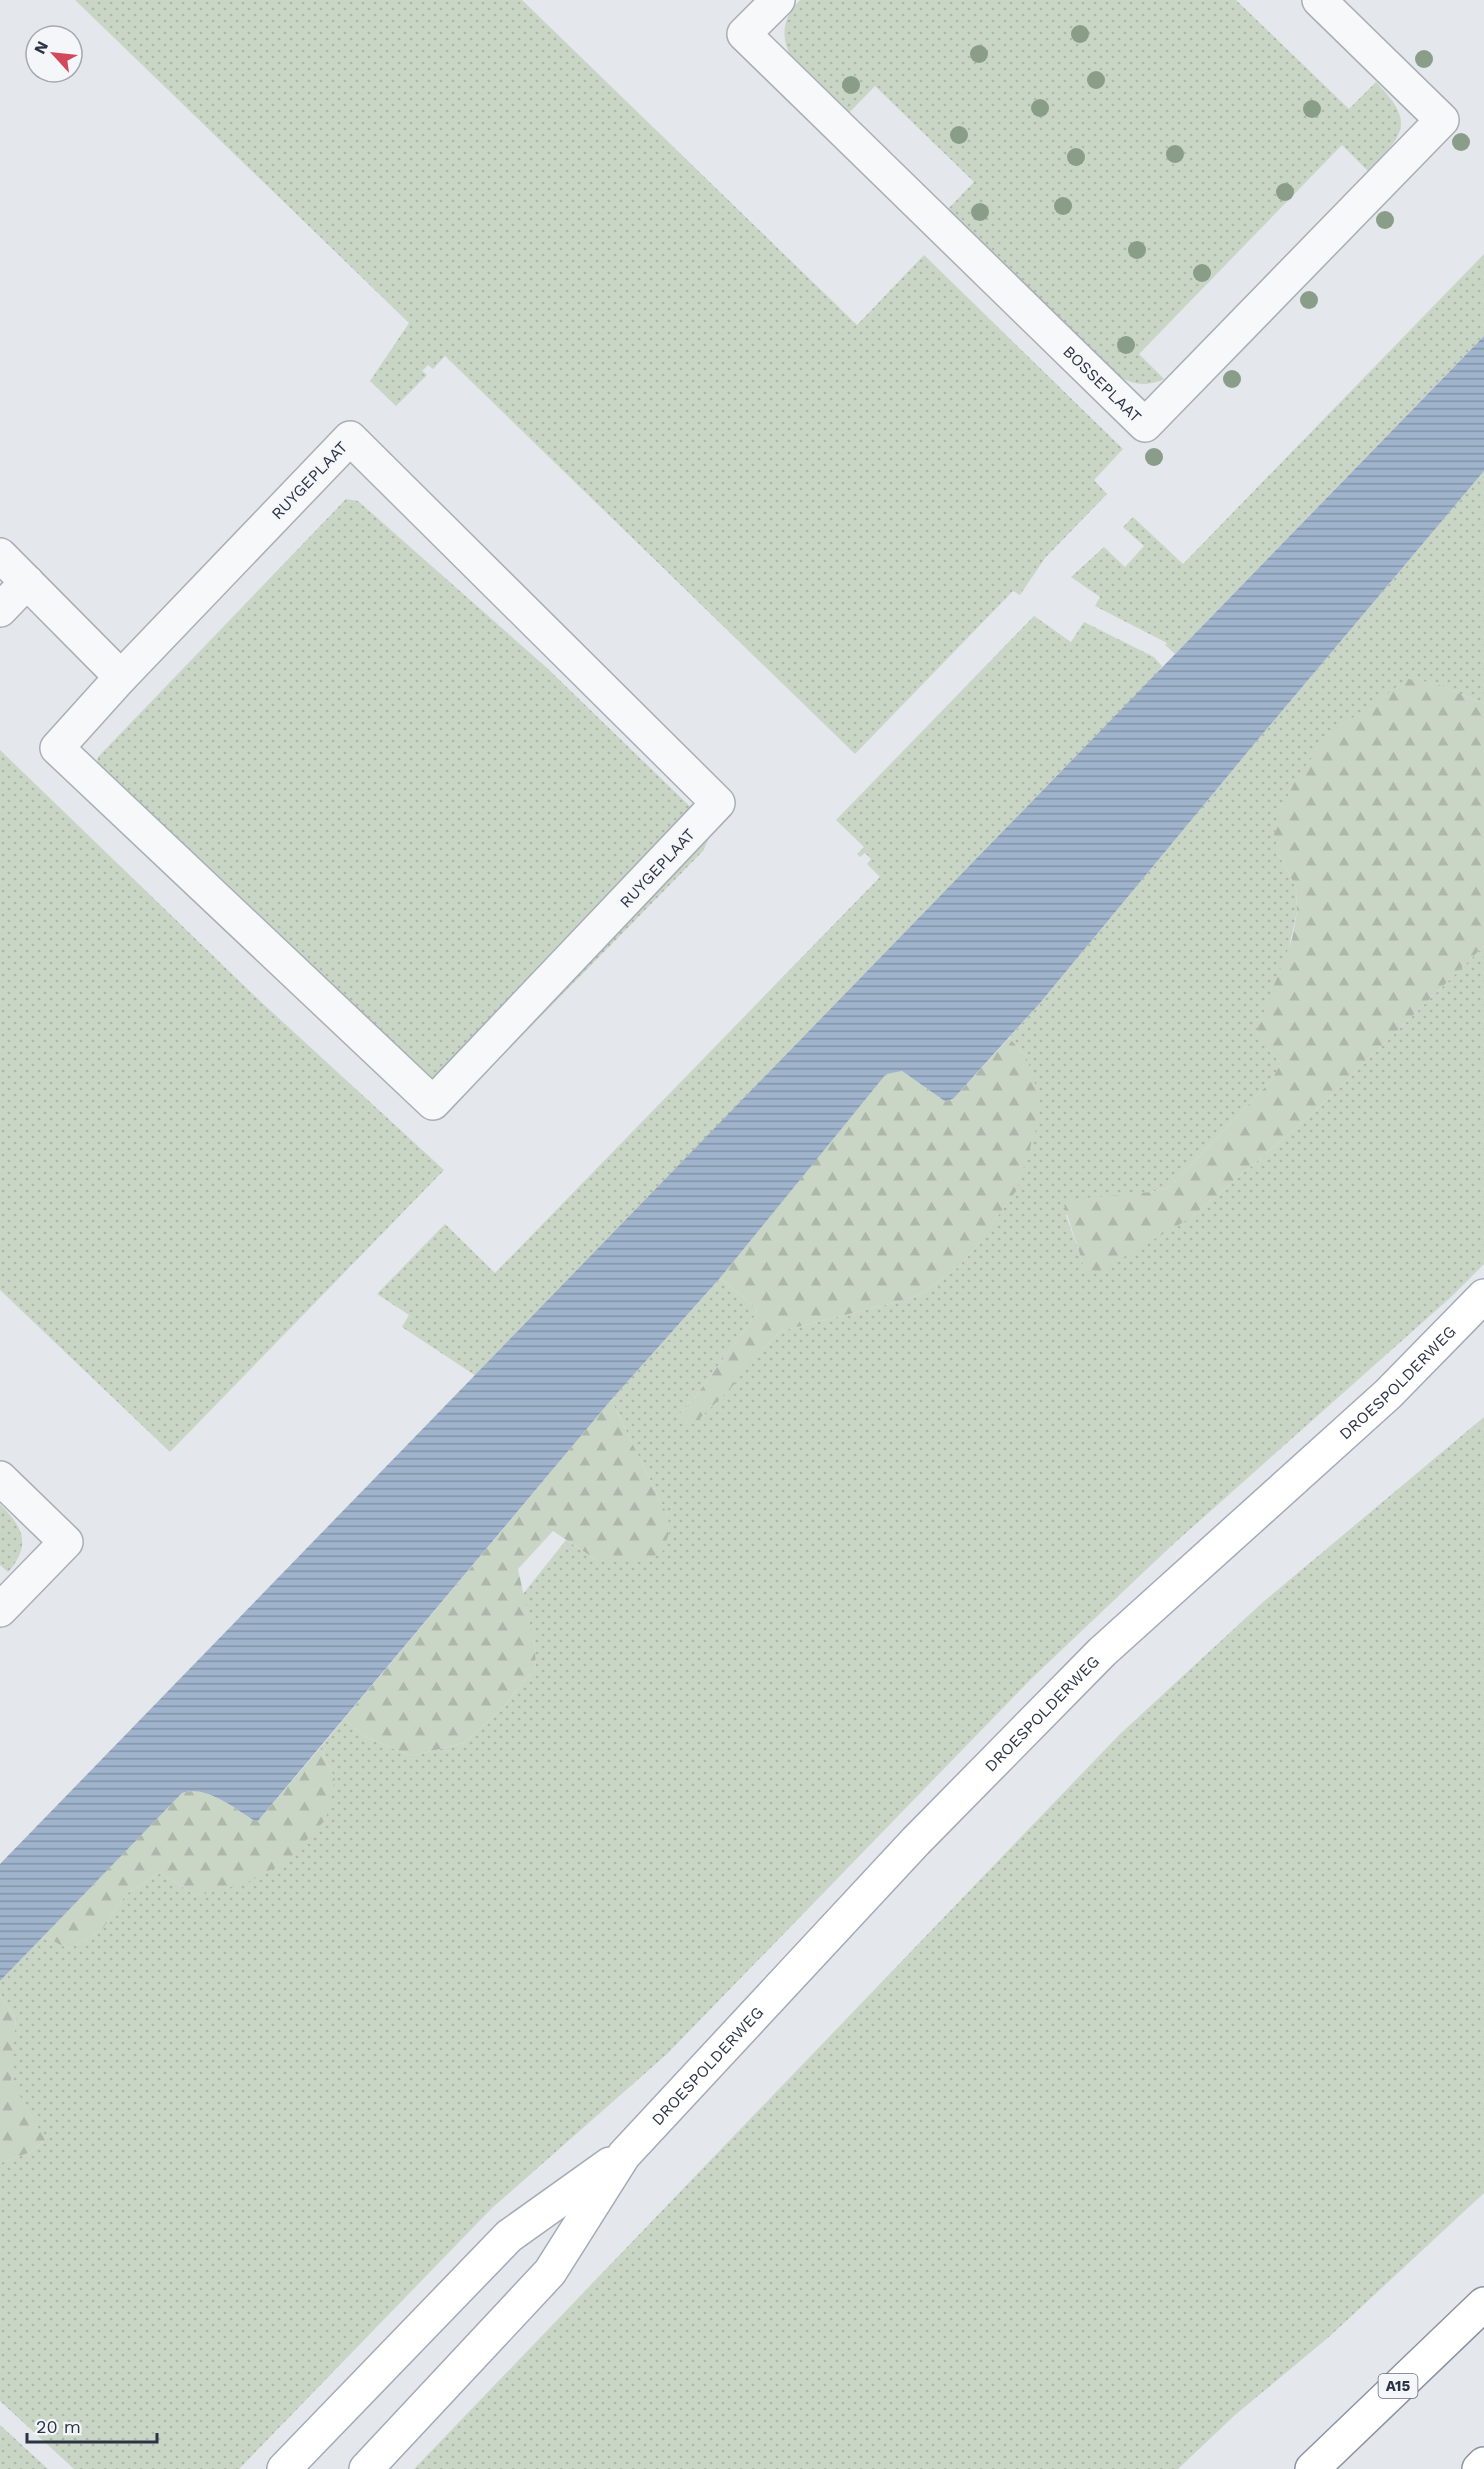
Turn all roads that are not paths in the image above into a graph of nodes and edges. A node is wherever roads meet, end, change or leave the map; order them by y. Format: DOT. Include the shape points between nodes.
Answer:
graph roads {
  1 [pos="778,0"];
  2 [pos="1319,0"];
  3 [pos="0,555"];
  4 [pos="27,582"];
  5 [pos="0,610"];
  6 [pos="121,677"];
  7 [pos="1484,1296"];
  8 [pos="0,1478"];
  9 [pos="0,1610"];
  10 [pos="624,2155"];
  11 [pos="1484,2304"];
  12 [pos="1484,2464"];
  13 [pos="284,2469"];
  14 [pos="366,2469"];
  15 [pos="1312,2469"];
  16 [pos="1479,2469"];
  1 -- 2 [label="street, BOSSEPLAAT" via="744,34 1145,425 1442,120"];
  3 -- 4 [label="street"];
  4 -- 5 [label="street"];
  4 -- 6 [label="street"];
  6 -- 6 [label="street, RUYGEPLAAT" via="350,438 718,803 433,1103 57,748"];
  7 -- 10 [label="main road, DROESPOLDERWEG" via="1388,1394 1102,1652 916,1841"];
  8 -- 9 [label="street" via="66,1542"];
  10 -- 13 [label="main road, DROESPOLDERWEG" via="509,2236"];
  10 -- 14 [label="main road, DROESPOLDERWEG" via="550,2272"];
  11 -- 15 [label="main road, A15"];
  12 -- 16 [label="main road"];
}
